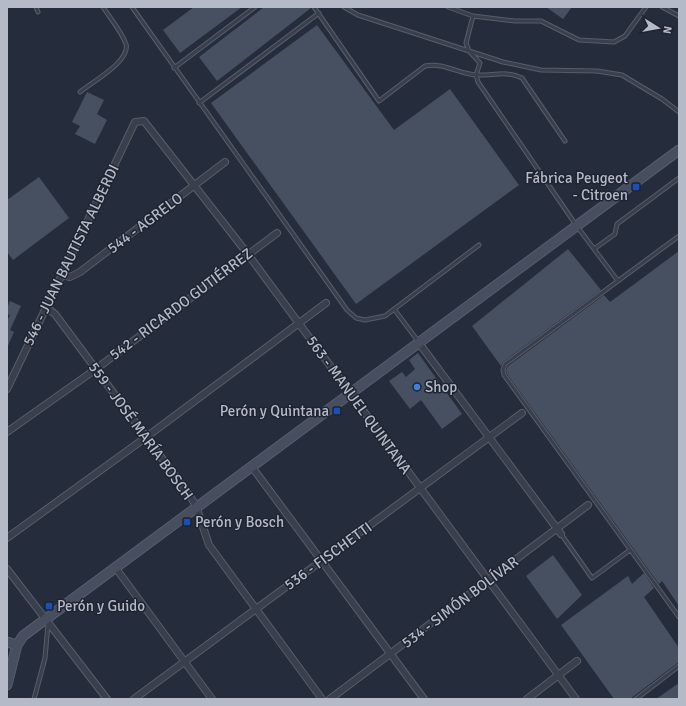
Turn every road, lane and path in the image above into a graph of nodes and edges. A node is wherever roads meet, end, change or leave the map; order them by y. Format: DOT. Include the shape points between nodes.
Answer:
graph roads {
  1 [pos="36,7"];
  2 [pos="103,7"];
  3 [pos="132,7"];
  4 [pos="255,7"];
  5 [pos="314,7"];
  6 [pos="344,7"];
  7 [pos="448,7"];
  8 [pos="646,7"];
  9 [pos="662,7"];
  10 [pos="38,12"];
  11 [pos="319,13"];
  12 [pos="473,16"];
  13 [pos="679,16"];
  14 [pos="469,51"];
  15 [pos="174,68"];
  16 [pos="476,75"];
  17 [pos="80,92"];
  18 [pos="199,103"];
  19 [pos="679,112"];
  20 [pos="135,122"];
  21 [pos="565,141"];
  22 [pos="679,150"];
  23 [pos="225,162"];
  24 [pos="679,178"];
  25 [pos="195,186"];
  26 [pos="576,225"];
  27 [pos="276,233"];
  28 [pos="679,236"];
  29 [pos="479,245"];
  30 [pos="594,249"];
  31 [pos="247,253"];
  32 [pos="62,274"];
  33 [pos="618,281"];
  34 [pos="326,303"];
  35 [pos="46,307"];
  36 [pos="394,309"];
  37 [pos="299,324"];
  38 [pos="419,343"];
  39 [pos="96,369"];
  40 [pos="7,389"];
  41 [pos="351,394"];
  42 [pos="522,413"];
  43 [pos="7,432"];
  44 [pos="489,437"];
  45 [pos="146,438"];
  46 [pos="252,466"];
  47 [pos="420,488"];
  48 [pos="588,505"];
  49 [pos="196,506"];
  50 [pos="557,528"];
  51 [pos="561,534"];
  52 [pos="7,538"];
  53 [pos="630,550"];
  54 [pos="322,561"];
  55 [pos="115,567"];
  56 [pos="7,569"];
  57 [pos="489,581"];
  58 [pos="255,609"];
  59 [pos="679,617"];
  60 [pos="46,621"];
  61 [pos="7,642"];
  62 [pos="17,645"];
  63 [pos="390,655"];
  64 [pos="184,661"];
  65 [pos="577,661"];
  66 [pos="679,666"];
  67 [pos="558,675"];
  68 [pos="7,685"];
  69 [pos="34,699"];
  70 [pos="107,699"];
  71 [pos="134,699"];
  72 [pos="212,699"];
  73 [pos="322,699"];
  74 [pos="330,699"];
  75 [pos="424,699"];
  76 [pos="526,699"];
  77 [pos="576,699"];
  78 [pos="636,699"];
  1 -- 10 [label="lane"];
  2 -- 17 [label="lane" via="125,41 126,51 120,62"];
  3 -- 15 [label="lane"];
  4 -- 15 [label="lane"];
  5 -- 11 [label="lane"];
  6 -- 14 [label="lane" via="358,15"];
  7 -- 12 [label="lane"];
  8 -- 12 [label="lane" via="625,36 614,42 579,40 542,21"];
  9 -- 13 [label="lane"];
  11 -- 16 [label="lane" via="379,101 425,66 433,64"];
  11 -- 18 [label="lane"];
  12 -- 14 [label="lane" via="466,43"];
  14 -- 16 [label="lane" via="480,63"];
  14 -- 19 [label="lane" via="541,70 597,71 622,75"];
  15 -- 18 [label="lane"];
  16 -- 21 [label="lane" via="504,73 522,78"];
  16 -- 26 [label="lane" via="478,82"];
  18 -- 36 [label="lane" via="346,310 356,318 365,320 380,318"];
  20 -- 25 [label="street, 563 - MANUEL QUINTANA" via="140,120 147,123"];
  20 -- 32 [label="street, 546 - JUAN BAUTISTA ALBERDI"];
  22 -- 26 [label="street"];
  23 -- 25 [label="street, 544 - AGRELO"];
  24 -- 30 [label="lane" via="617,224 615,234"];
  25 -- 31 [label="street, 563 - MANUEL QUINTANA"];
  25 -- 32 [label="street, 544 - AGRELO" via="80,272 70,277"];
  26 -- 30 [label="lane"];
  26 -- 38 [label="street"];
  27 -- 31 [label="street, 542 - RICARDO GUTIÉRREZ"];
  28 -- 33 [label="lane"];
  29 -- 36 [label="lane"];
  30 -- 33 [label="lane"];
  31 -- 37 [label="street, 563 - MANUEL QUINTANA"];
  31 -- 39 [label="street, 542 - RICARDO GUTIÉRREZ"];
  32 -- 35 [label="street, 546 - JUAN BAUTISTA ALBERDI"];
  33 -- 53 [label="lane" via="505,364 503,370 504,375"];
  34 -- 37 [label="street"];
  35 -- 39 [label="street, 559 - JOSÉ MARÍA BOSCH" via="55,314"];
  35 -- 40 [label="street, 546 - JUAN BAUTISTA ALBERDI"];
  36 -- 38 [label="lane"];
  37 -- 41 [label="street, 563 - MANUEL QUINTANA"];
  37 -- 45 [label="street"];
  38 -- 41 [label="street"];
  38 -- 44 [label="street"];
  39 -- 43 [label="street, 542 - RICARDO GUTIÉRREZ"];
  39 -- 45 [label="street, 559 - JOSÉ MARÍA BOSCH"];
  41 -- 46 [label="street"];
  41 -- 47 [label="street, 563 - MANUEL QUINTANA"];
  42 -- 44 [label="street, 536 - FISCHETTI"];
  44 -- 47 [label="street, 536 - FISCHETTI"];
  44 -- 50 [label="street"];
  45 -- 49 [label="street, 559 - JOSÉ MARÍA BOSCH"];
  45 -- 52 [label="street"];
  46 -- 49 [label="street"];
  46 -- 54 [label="street"];
  47 -- 54 [label="street, 536 - FISCHETTI"];
  47 -- 57 [label="street, 563 - MANUEL QUINTANA"];
  48 -- 50 [label="street, 534 - SIMÓN BOLÍVAR"];
  49 -- 55 [label="street"];
  49 -- 58 [label="street, 559 - JOSÉ MARÍA BOSCH" via="209,545"];
  50 -- 51 [label="street"];
  50 -- 57 [label="street, 534 - SIMÓN BOLÍVAR"];
  51 -- 53 [label="lane" via="592,578"];
  53 -- 59 [label="lane"];
  54 -- 58 [label="street, 536 - FISCHETTI"];
  54 -- 63 [label="street"];
  55 -- 60 [label="street"];
  55 -- 64 [label="street"];
  56 -- 60 [label="street"];
  57 -- 63 [label="street, 534 - SIMÓN BOLÍVAR"];
  57 -- 67 [label="street, 563 - MANUEL QUINTANA"];
  58 -- 64 [label="street, 536 - FISCHETTI"];
  58 -- 73 [label="street, 559 - JOSÉ MARÍA BOSCH"];
  60 -- 62 [label="street" via="23,636"];
  60 -- 69 [label="lane" via="45,658"];
  60 -- 70 [label="street"];
  61 -- 62 [label="street"];
  62 -- 68 [label="street"];
  63 -- 74 [label="street, 534 - SIMÓN BOLÍVAR"];
  63 -- 75 [label="street"];
  64 -- 71 [label="street, 536 - FISCHETTI"];
  64 -- 72 [label="street"];
  65 -- 67 [label="street"];
  66 -- 78 [label="lane"];
  67 -- 76 [label="street"];
  67 -- 77 [label="street, 563 - MANUEL QUINTANA"];
}
